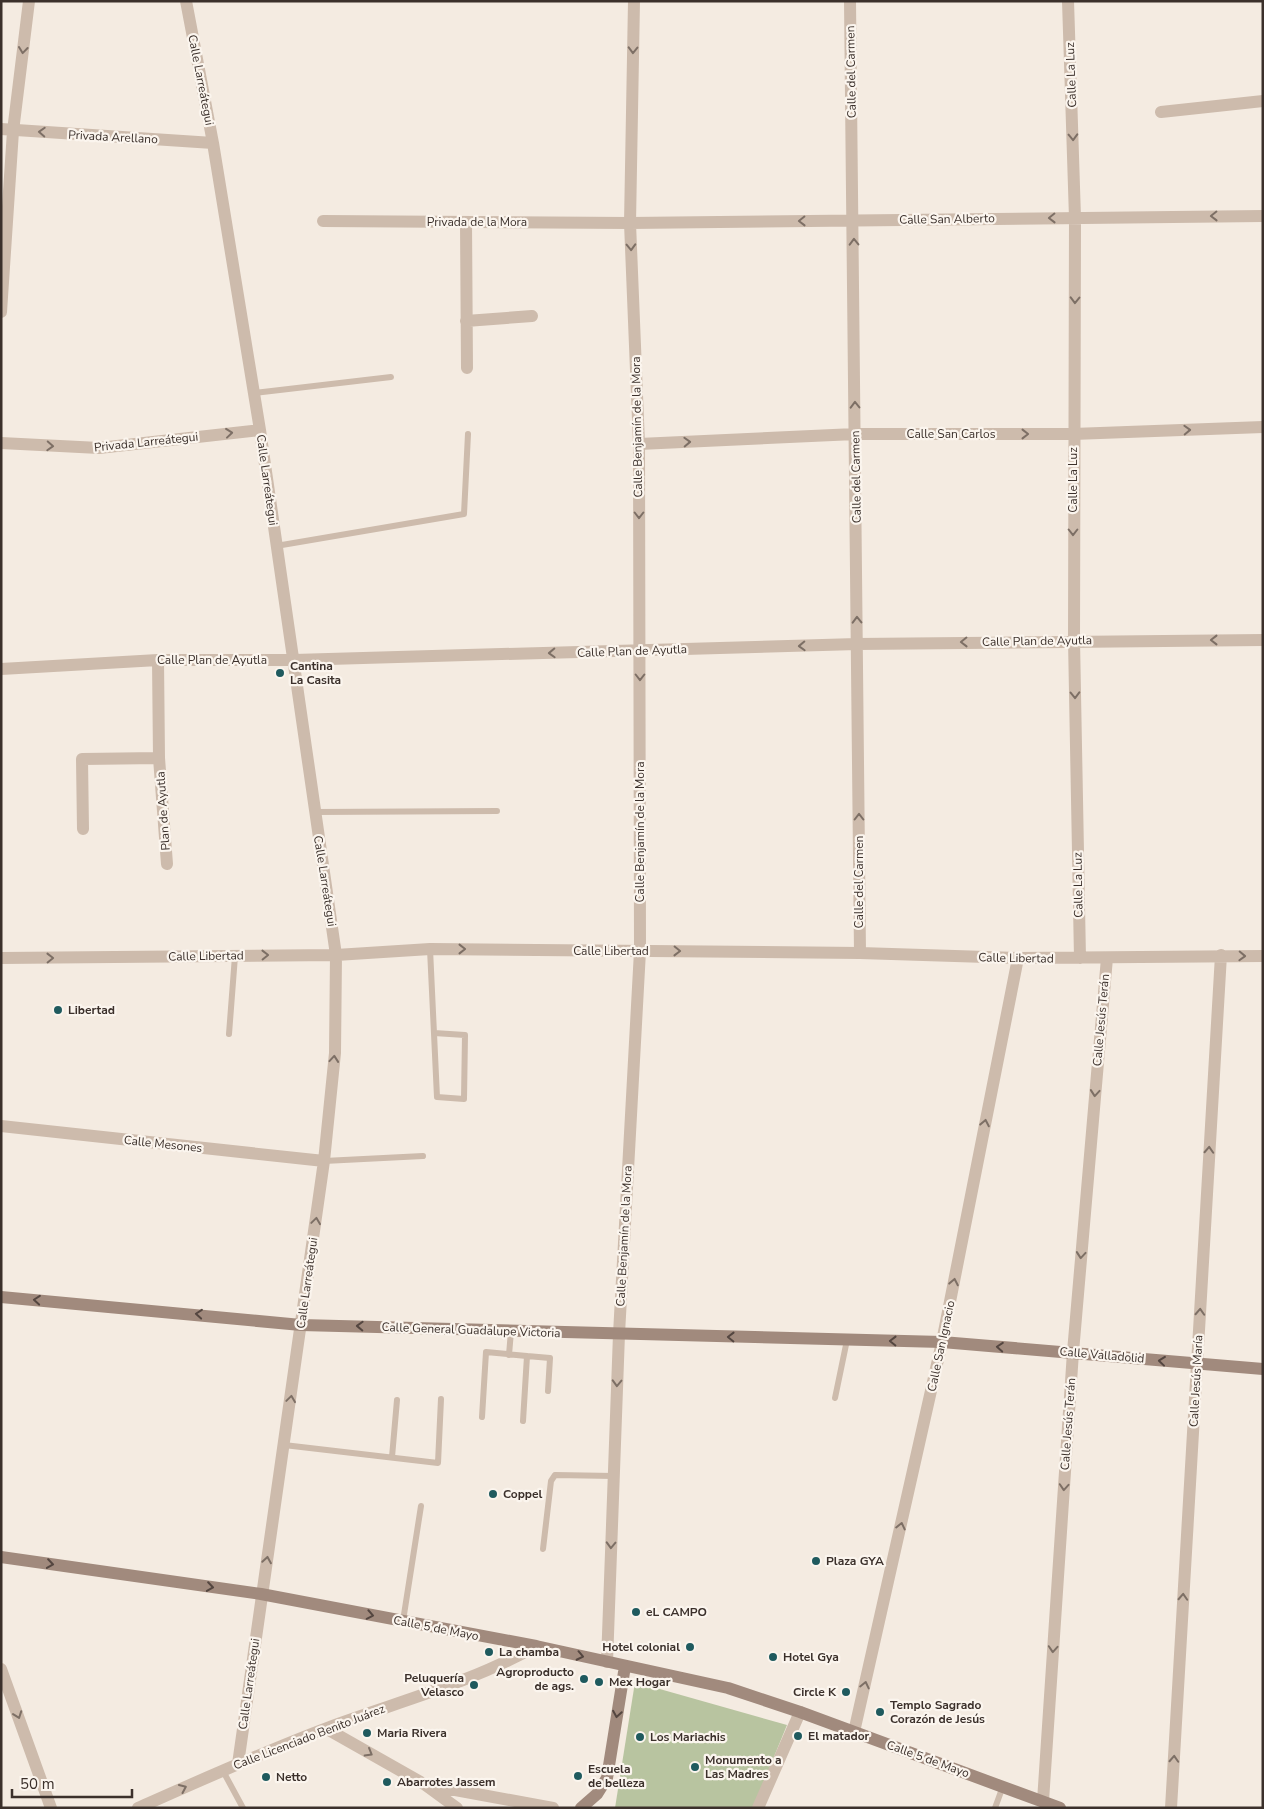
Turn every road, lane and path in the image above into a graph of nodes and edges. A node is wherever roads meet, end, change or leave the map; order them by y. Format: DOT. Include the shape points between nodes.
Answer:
graph roads {
  1 [pos="29,1"];
  2 [pos="186,1"];
  3 [pos="634,1"];
  4 [pos="850,1"];
  5 [pos="1068,1"];
  6 [pos="1263,100"];
  7 [pos="1161,112"];
  8 [pos="7,130"];
  9 [pos="213,143"];
  10 [pos="1263,216"];
  11 [pos="1075,218"];
  12 [pos="322,221"];
  13 [pos="853,221"];
  14 [pos="466,222"];
  15 [pos="630,223"];
  16 [pos="1,312"];
  17 [pos="532,316"];
  18 [pos="466,321"];
  19 [pos="467,368"];
  20 [pos="391,377"];
  21 [pos="254,394"];
  22 [pos="1263,427"];
  23 [pos="260,430"];
  24 [pos="468,434"];
  25 [pos="856,434"];
  26 [pos="1073,434"];
  27 [pos="1,443"];
  28 [pos="639,444"];
  29 [pos="276,546"];
  30 [pos="1074,640"];
  31 [pos="1263,640"];
  32 [pos="857,644"];
  33 [pos="640,651"];
  34 [pos="158,660"];
  35 [pos="294,660"];
  36 [pos="1,669"];
  37 [pos="159,758"];
  38 [pos="497,810"];
  39 [pos="315,812"];
  40 [pos="83,829"];
  41 [pos="167,864"];
  42 [pos="430,949"];
  43 [pos="640,951"];
  44 [pos="860,953"];
  45 [pos="336,954"];
  46 [pos="1221,955"];
  47 [pos="235,956"];
  48 [pos="1263,956"];
  49 [pos="1,958"];
  50 [pos="1018,958"];
  51 [pos="1080,958"];
  52 [pos="1107,958"];
  53 [pos="434,1033"];
  54 [pos="229,1034"];
  55 [pos="1,1126"];
  56 [pos="423,1156"];
  57 [pos="324,1161"];
  58 [pos="1,1297"];
  59 [pos="301,1325"];
  60 [pos="512,1331"];
  61 [pos="619,1334"];
  62 [pos="847,1340"];
  63 [pos="942,1342"];
  64 [pos="1072,1352"];
  65 [pos="510,1355"];
  66 [pos="527,1356"];
  67 [pos="1197,1364"];
  68 [pos="1263,1369"];
  69 [pos="548,1390"];
  70 [pos="835,1398"];
  71 [pos="441,1399"];
  72 [pos="397,1400"];
  73 [pos="482,1416"];
  74 [pos="523,1420"];
  75 [pos="284,1445"];
  76 [pos="392,1457"];
  77 [pos="614,1476"];
  78 [pos="421,1506"];
  79 [pos="543,1549"];
  80 [pos="1,1558"];
  81 [pos="261,1594"];
  82 [pos="403,1621"];
  83 [pos="536,1646"];
  84 [pos="607,1662"];
  85 [pos="625,1666"];
  86 [pos="1,1669"];
  87 [pos="800,1712"];
  88 [pos="327,1729"];
  89 [pos="854,1732"];
  90 [pos="238,1764"];
  91 [pos="223,1771"];
  92 [pos="424,1784"];
  93 [pos="1003,1786"];
  94 [pos="1043,1801"];
  95 [pos="51,1808"];
  96 [pos="138,1808"];
  97 [pos="243,1808"];
  98 [pos="457,1808"];
  99 [pos="553,1808"];
  100 [pos="581,1808"];
  101 [pos="758,1808"];
  102 [pos="995,1808"];
  103 [pos="1060,1808"];
  104 [pos="1171,1808"];
  1 -- 8 [label="street, one-way"];
  2 -- 9 [label="street, Calle Larreátegui"];
  3 -- 15 [label="street, Calle Benjamín de la Mora, one-way"];
  4 -- 13 [label="street, Calle del Carmen"];
  5 -- 11 [label="street, Calle La Luz, one-way"];
  6 -- 7 [label="street"];
  9 -- 8 [label="street, Privada Arellano, one-way"];
  8 -- 16 [label="street"];
  9 -- 21 [label="street, Calle Larreátegui"];
  10 -- 11 [label="street, Calle San Alberto, one-way"];
  11 -- 13 [label="street, Calle San Alberto, one-way"];
  11 -- 26 [label="street, Calle La Luz, one-way"];
  12 -- 14 [label="street, Privada de la Mora"];
  13 -- 15 [label="street, Calle San Alberto, one-way"];
  25 -- 13 [label="street, Calle del Carmen, one-way"];
  14 -- 15 [label="street, Privada de la Mora"];
  14 -- 18 [label="street"];
  15 -- 28 [label="street, Calle Benjamín de la Mora, one-way"];
  17 -- 18 [label="street"];
  18 -- 19 [label="street"];
  20 -- 21 [label="lane"];
  21 -- 23 [label="street, Calle Larreátegui"];
  26 -- 22 [label="street, Calle San Carlos, one-way"];
  27 -- 23 [label="street, Privada Larreátegui, one-way" via="99,448"];
  23 -- 29 [label="street, Calle Larreátegui"];
  24 -- 29 [label="lane" via="464,514"];
  25 -- 26 [label="street, Calle San Carlos, one-way"];
  28 -- 25 [label="street, Calle San Carlos, one-way"];
  32 -- 25 [label="street, Calle del Carmen, one-way"];
  26 -- 30 [label="street, Calle La Luz, one-way"];
  28 -- 33 [label="street, Calle Benjamín de la Mora, one-way"];
  29 -- 35 [label="street, Calle Larreátegui"];
  31 -- 30 [label="street, Calle Plan de Ayutla, one-way"];
  30 -- 32 [label="street, Calle Plan de Ayutla, one-way"];
  30 -- 51 [label="street, Calle La Luz, one-way"];
  32 -- 33 [label="street, Calle Plan de Ayutla, one-way"];
  44 -- 32 [label="street, Calle del Carmen, one-way"];
  33 -- 35 [label="street, Calle Plan de Ayutla, one-way"];
  33 -- 43 [label="street, Calle Benjamín de la Mora, one-way"];
  34 -- 35 [label="street, Calle Plan de Ayutla"];
  34 -- 36 [label="street, Calle Plan de Ayutla"];
  34 -- 37 [label="street, Plan de Ayutla"];
  35 -- 39 [label="street, Calle Larreátegui"];
  37 -- 40 [label="street, Plan de Ayutla" via="82,759"];
  37 -- 41 [label="street, Plan de Ayutla"];
  38 -- 39 [label="lane"];
  39 -- 45 [label="street, Calle Larreátegui"];
  42 -- 43 [label="street, Calle Libertad, one-way"];
  42 -- 45 [label="street, Calle Libertad"];
  42 -- 53 [label="lane"];
  43 -- 44 [label="street, Calle Libertad, one-way"];
  43 -- 61 [label="street, Calle Benjamín de la Mora"];
  44 -- 50 [label="street, Calle Libertad"];
  47 -- 45 [label="street, Calle Libertad, one-way"];
  57 -- 45 [label="street, Calle Larreátegui, one-way" via="335,1053"];
  46 -- 48 [label="street, one-way"];
  46 -- 52 [label="street, Calle Libertad"];
  67 -- 46 [label="street, Calle Jesús María, one-way"];
  49 -- 47 [label="street, Calle Libertad, one-way"];
  47 -- 54 [label="lane"];
  50 -- 51 [label="street, Calle Libertad"];
  63 -- 50 [label="street, Calle San Ignacio, one-way"];
  51 -- 52 [label="street, Calle Libertad"];
  52 -- 64 [label="street, Calle Jesús Terán, one-way"];
  53 -- 53 [label="lane" via="437,1097 464,1099 465,1035"];
  55 -- 57 [label="street, Calle Mesones"];
  56 -- 57 [label="lane"];
  59 -- 57 [label="street, Calle Larreátegui, one-way"];
  59 -- 58 [label="street, Calle General Guadalupe Victoria, one-way"];
  60 -- 59 [label="street, Calle General Guadalupe Victoria, one-way"];
  75 -- 59 [label="street, Calle Larreátegui, one-way"];
  60 -- 61 [label="street, Calle General Guadalupe Victoria"];
  60 -- 65 [label="lane"];
  62 -- 61 [label="street, Calle General Guadalupe Victoria, one-way"];
  61 -- 77 [label="street, Calle Benjamín de la Mora, one-way"];
  63 -- 62 [label="street, Calle General Guadalupe Victoria, one-way"];
  62 -- 70 [label="lane"];
  64 -- 63 [label="street, Calle Valladolid, one-way"];
  89 -- 63 [label="street, Calle San Ignacio, one-way"];
  67 -- 64 [label="street, Calle Valladolid, one-way"];
  64 -- 94 [label="street, Calle Jesús Terán, one-way"];
  65 -- 66 [label="lane"];
  65 -- 73 [label="lane" via="486,1352"];
  66 -- 69 [label="lane" via="550,1358"];
  66 -- 74 [label="lane"];
  67 -- 68 [label="street, Calle Valladolid"];
  104 -- 67 [label="street, Calle Jesús María, one-way"];
  71 -- 76 [label="lane" via="438,1462"];
  72 -- 76 [label="lane"];
  75 -- 76 [label="lane"];
  81 -- 75 [label="street, Calle Larreátegui, one-way"];
  77 -- 79 [label="lane" via="555,1474 551,1480"];
  77 -- 84 [label="street, Calle Benjamín de la Mora, one-way"];
  78 -- 82 [label="lane"];
  80 -- 81 [label="street, Calle 5 de Mayo, one-way"];
  81 -- 82 [label="street, Calle 5 de Mayo, one-way"];
  81 -- 90 [label="street, Calle Larreátegui"];
  82 -- 83 [label="street, Calle 5 de Mayo"];
  83 -- 84 [label="street, Calle 5 de Mayo, one-way"];
  83 -- 88 [label="street, Calle Licenciado Benito Juárez" via="502,1666"];
  84 -- 85 [label="street, Calle 5 de Mayo"];
  85 -- 87 [label="street, Calle 5 de Mayo" via="728,1688"];
  85 -- 100 [label="street, one-way" via="607,1778 598,1794"];
  86 -- 95 [label="street, one-way"];
  87 -- 89 [label="street, Calle 5 de Mayo"];
  87 -- 101 [label="street"];
  88 -- 90 [label="street, Calle Licenciado Benito Juárez"];
  88 -- 92 [label="street, one-way"];
  89 -- 93 [label="street, Calle 5 de Mayo"];
  90 -- 91 [label="street, Calle Licenciado Benito Juárez"];
  96 -- 91 [label="street, Calle Licenciado Benito Juárez, one-way"];
  91 -- 97 [label="lane"];
  92 -- 98 [label="street"];
  92 -- 99 [label="street"];
  93 -- 94 [label="street, Calle 5 de Mayo"];
  93 -- 102 [label="lane"];
  94 -- 103 [label="street, Calle 5 de Mayo"];
}
